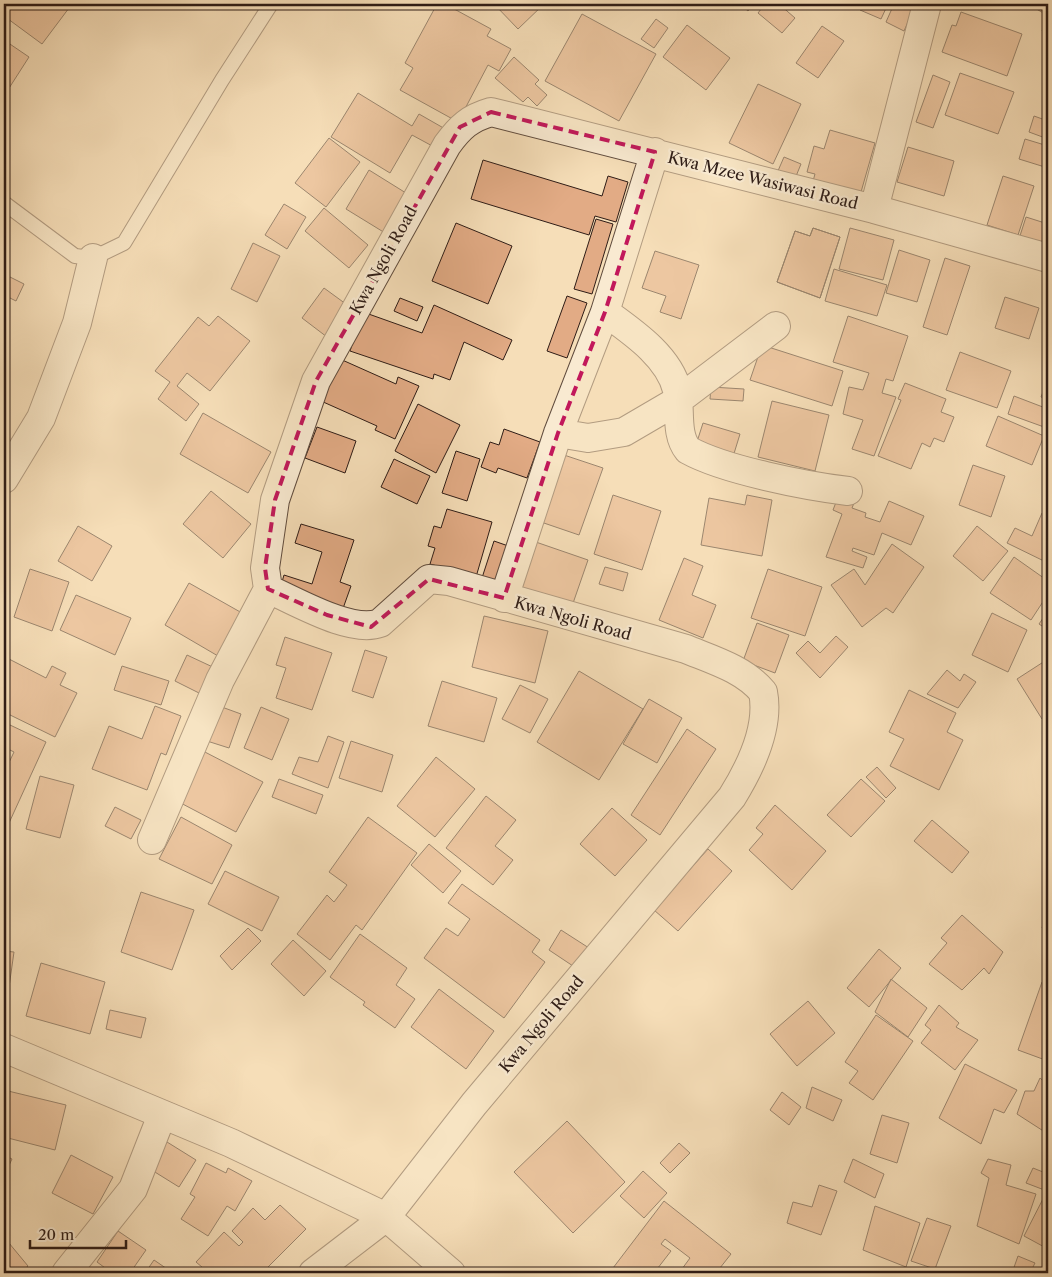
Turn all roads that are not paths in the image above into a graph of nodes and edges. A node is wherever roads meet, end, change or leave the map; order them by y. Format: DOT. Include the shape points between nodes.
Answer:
graph roads {
  1 [pos="271,4"];
  2 [pos="927,4"];
  3 [pos="476,116"];
  4 [pos="655,152"];
  5 [pos="4,203"];
  6 [pos="874,209"];
  7 [pos="93,258"];
  8 [pos="1048,258"];
  9 [pos="605,312"];
  10 [pos="776,326"];
  11 [pos="677,401"];
  12 [pos="558,433"];
  13 [pos="4,479"];
  14 [pos="848,491"];
  15 [pos="268,589"];
  16 [pos="504,598"];
  17 [pos="152,840"];
  18 [pos="4,1048"];
  19 [pos="162,1115"];
  20 [pos="386,1217"];
  21 [pos="66,1273"];
  22 [pos="313,1273"];
  23 [pos="451,1273"];
  1 -- 7 [label="lane" via="124,243"];
  2 -- 6 [label="street"];
  3 -- 4 [label="street, Kwa Mzee Wasiwasi Road" via="491,112"];
  3 -- 15 [label="street, Kwa Ngoli Road" via="460,127 447,145 316,381 275,500 265,568"];
  4 -- 6 [label="street, Kwa Mzee Wasiwasi Road"];
  4 -- 9 [label="street"];
  5 -- 7 [label="lane" via="75,256"];
  6 -- 8 [label="street, Kwa Mzee Wasiwasi Road"];
  7 -- 13 [label="street" via="77,324 41,418"];
  9 -- 11 [label="street" via="663,364 674,382"];
  9 -- 12 [label="street"];
  10 -- 11 [label="street"];
  11 -- 12 [label="street" via="624,432 588,438"];
  11 -- 14 [label="street" via="683,440 693,452 761,474"];
  12 -- 16 [label="street"];
  15 -- 16 [label="street, Kwa Ngoli Road" via="358,626 371,627 380,623 429,580 449,581"];
  15 -- 17 [label="street" via="220,680"];
  16 -- 20 [label="street, Kwa Ngoli Road" via="686,649 720,663 744,674 763,692 764,717 744,778 732,797 474,1104"];
  18 -- 19 [label="street"];
  19 -- 20 [label="street" via="262,1157"];
  19 -- 21 [label="street" via="133,1189"];
  20 -- 22 [label="street, Kwa Ngoli Road"];
  20 -- 23 [label="street"];
}
